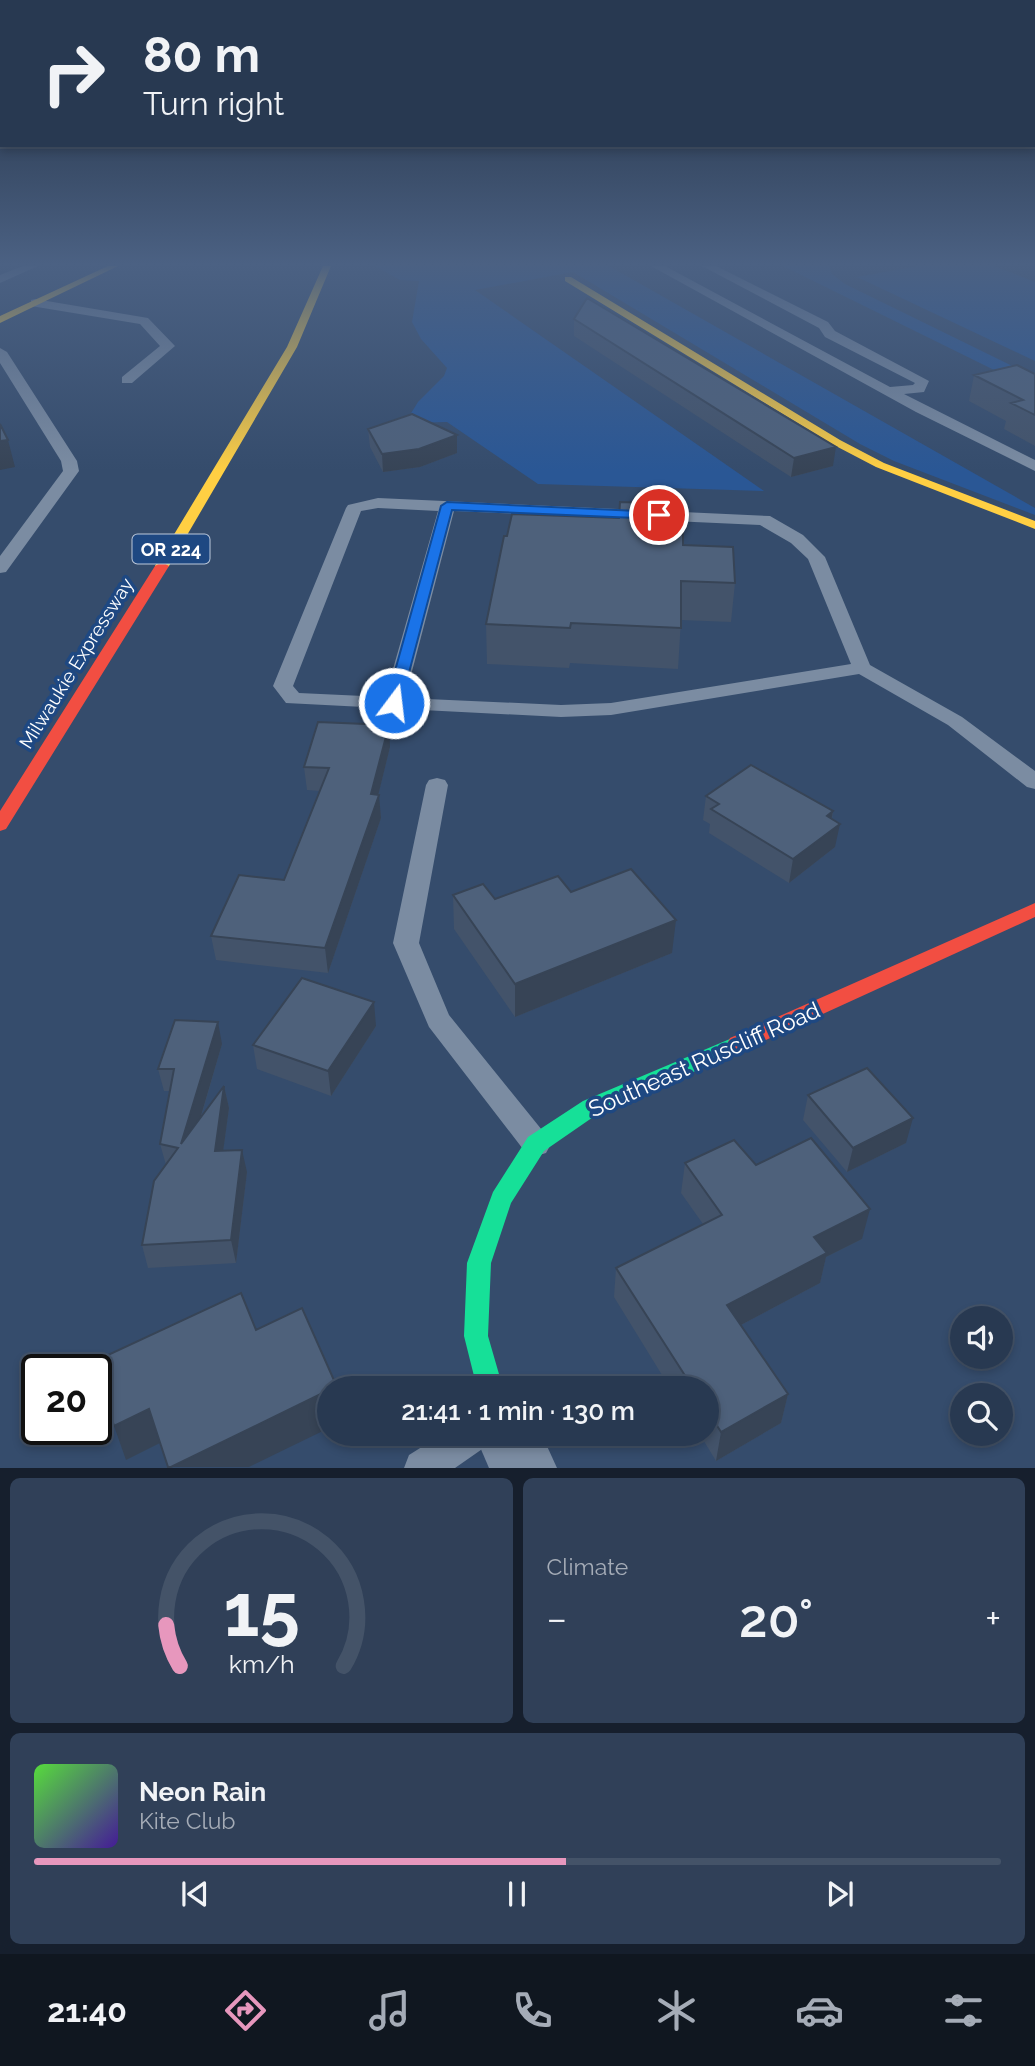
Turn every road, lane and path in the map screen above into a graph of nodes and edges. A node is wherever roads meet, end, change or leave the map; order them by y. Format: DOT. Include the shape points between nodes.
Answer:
graph roads {
  1 [pos="157,335"];
  2 [pos="297,335"];
  3 [pos="661,335"];
  4 [pos="784,335"];
  5 [pos="831,335"];
  6 [pos="0,352"];
  7 [pos="127,380"];
  8 [pos="889,391"];
  9 [pos="1035,466"];
  10 [pos="447,506"];
  11 [pos="1035,525"];
  12 [pos="0,568"];
  13 [pos="862,668"];
  14 [pos="394,703"];
  15 [pos="1035,782"];
  16 [pos="437,785"];
  17 [pos="0,825"];
  18 [pos="1035,909"];
  19 [pos="536,1144"];
  20 [pos="487,1376"];
  21 [pos="456,1446"];
  22 [pos="513,1446"];
  23 [pos="422,1468"];
  24 [pos="524,1468"];
  1 -- 7 [label="lane" via="168,346"];
  2 -- 17 [label="main road, Milwaukie Expressway / OR 224" via="154,579"];
  3 -- 11 [label="main road" via="869,459"];
  4 -- 8 [label="lane"];
  5 -- 8 [label="lane" via="922,381 919,389"];
  6 -- 12 [label="lane" via="71,471"];
  8 -- 9 [label="lane"];
  10 -- 13 [label="lane" via="764,520 797,539 816,557"];
  10 -- 14 [label="lane"];
  10 -- 14 [label="lane" via="378,503 354,508 283,686 293,699"];
  13 -- 14 [label="lane" via="611,709"];
  13 -- 15 [label="lane" via="955,722"];
  16 -- 19 [label="lane" via="406,943 438,1020"];
  18 -- 19 [label="main road, Southeast Ruscliff Road" via="591,1107"];
  19 -- 20 [label="main road, Southeast Ruscliff Road" via="501,1199 479,1263 476,1336"];
  21 -- 23 [label="lane"];
  22 -- 24 [label="street"];
}
